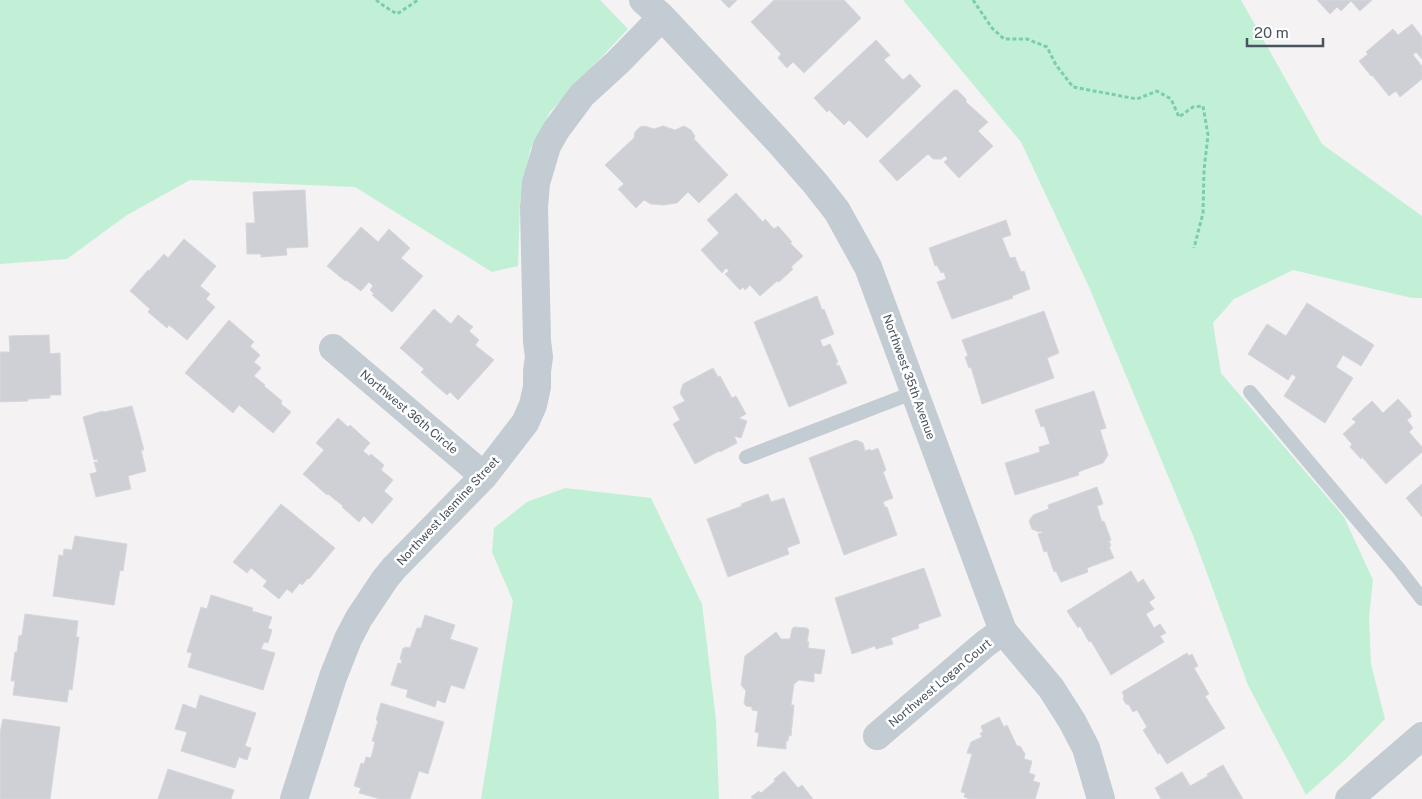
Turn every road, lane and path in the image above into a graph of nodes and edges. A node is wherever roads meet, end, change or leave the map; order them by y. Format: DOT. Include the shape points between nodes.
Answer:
graph roads {
  1 [pos="376,0"];
  2 [pos="418,0"];
  3 [pos="973,0"];
  4 [pos="653,8"];
  5 [pos="1194,248"];
  6 [pos="333,348"];
  7 [pos="915,392"];
  8 [pos="1250,392"];
  9 [pos="746,457"];
  10 [pos="484,476"];
  11 [pos="1422,599"];
  12 [pos="1003,631"];
  13 [pos="877,736"];
  14 [pos="1422,736"];
  15 [pos="294,799"];
  16 [pos="1101,799"];
  17 [pos="1349,799"];
  1 -- 2 [label="path" via="398,14"];
  3 -- 5 [label="path" via="992,28 1004,39 1027,39 1047,47 1073,87 1137,100 1157,91 1171,99 1179,117 1193,107 1203,106 1208,135 1203,213"];
  4 -- 7 [label="street, Northwest 35th Avenue" via="779,142 837,211 868,267"];
  4 -- 10 [label="street, Northwest Jasmine Street" via="618,62 582,95 547,146 536,183 534,207 537,387 525,423"];
  6 -- 10 [label="street, Northwest 36th Circle"];
  7 -- 9 [label="lane"];
  7 -- 12 [label="street, Northwest 35th Avenue"];
  8 -- 11 [label="lane"];
  10 -- 15 [label="street, Northwest Jasmine Street" via="394,568 359,618 333,677"];
  12 -- 13 [label="street, Northwest Logan Court"];
  12 -- 16 [label="street, Northwest 35th Avenue" via="1051,688 1072,722 1086,748"];
  14 -- 17 [label="street"];
}
